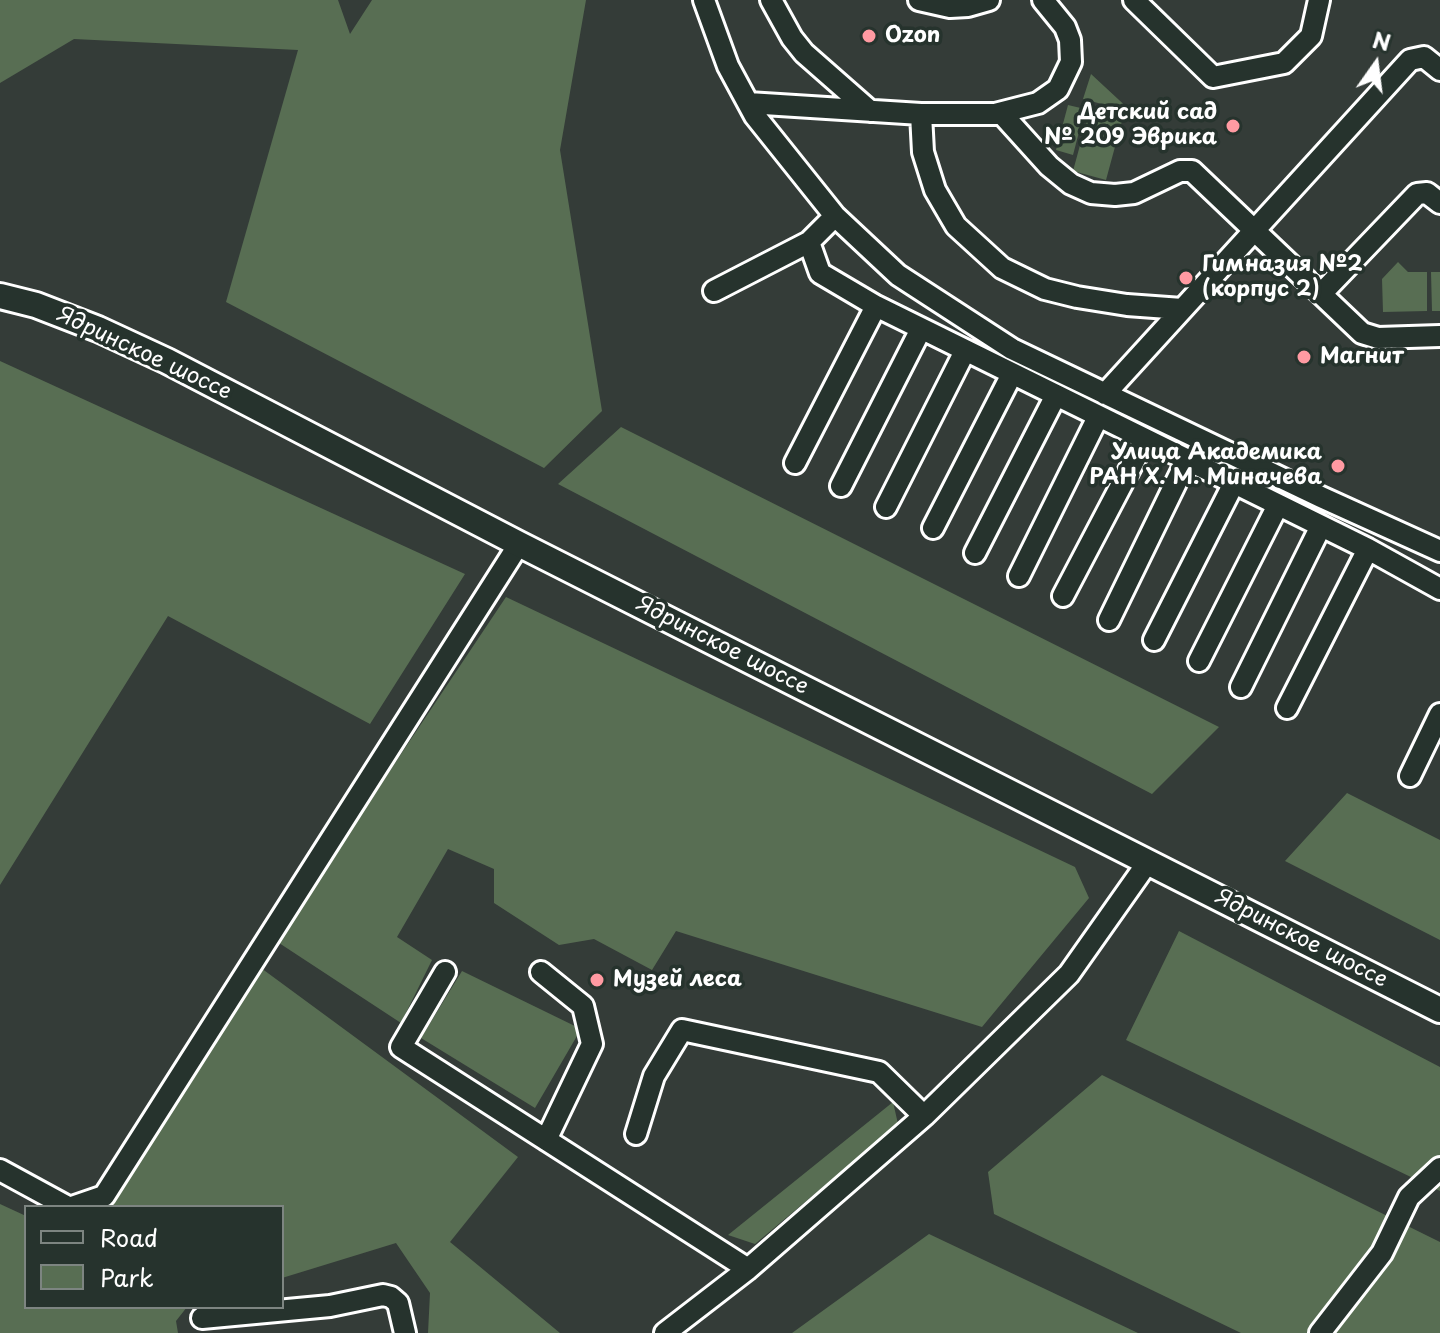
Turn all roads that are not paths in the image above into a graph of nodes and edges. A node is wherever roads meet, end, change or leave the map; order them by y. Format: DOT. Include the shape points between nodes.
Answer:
graph roads {
  1 [pos="704,0"];
  2 [pos="771,0"];
  3 [pos="919,0"];
  4 [pos="989,0"];
  5 [pos="1043,0"];
  6 [pos="1134,0"];
  7 [pos="1319,0"];
  8 [pos="1440,70"];
  9 [pos="748,103"];
  10 [pos="870,111"];
  11 [pos="921,114"];
  12 [pos="1002,114"];
  13 [pos="1440,203"];
  14 [pos="835,216"];
  15 [pos="1254,231"];
  16 [pos="809,242"];
  17 [pos="714,291"];
  18 [pos="1321,294"];
  19 [pos="0,296"];
  20 [pos="876,306"];
  21 [pos="1182,309"];
  22 [pos="921,329"];
  23 [pos="1440,336"];
  24 [pos="965,351"];
  25 [pos="1012,374"];
  26 [pos="1105,394"];
  27 [pos="1056,395"];
  28 [pos="1098,417"];
  29 [pos="1145,440"];
  30 [pos="1187,460"];
  31 [pos="795,463"];
  32 [pos="1234,483"];
  33 [pos="841,486"];
  34 [pos="1278,505"];
  35 [pos="886,507"];
  36 [pos="1321,526"];
  37 [pos="933,528"];
  38 [pos="519,544"];
  39 [pos="1368,549"];
  40 [pos="1440,551"];
  41 [pos="975,553"];
  42 [pos="1019,576"];
  43 [pos="1440,589"];
  44 [pos="1063,596"];
  45 [pos="1109,620"];
  46 [pos="1154,640"];
  47 [pos="1199,661"];
  48 [pos="1241,687"];
  49 [pos="1287,708"];
  50 [pos="1440,714"];
  51 [pos="1410,776"];
  52 [pos="1148,862"];
  53 [pos="445,972"];
  54 [pos="541,972"];
  55 [pos="1440,1010"];
  56 [pos="924,1116"];
  57 [pos="636,1134"];
  58 [pos="546,1140"];
  59 [pos="1440,1168"];
  60 [pos="0,1170"];
  61 [pos="66,1205"];
  62 [pos="76,1205"];
  63 [pos="748,1269"];
  64 [pos="202,1318"];
  65 [pos="405,1333"];
  66 [pos="665,1333"];
  67 [pos="1320,1333"];
  1 -- 9 [label="street"];
  2 -- 10 [label="street" via="804,53"];
  3 -- 4 [label="street" via="950,7"];
  5 -- 12 [label="street" via="1068,34 1069,71 1050,96"];
  6 -- 7 [label="street" via="1213,77 1284,63 1311,36"];
  8 -- 15 [label="street" via="1424,57 1410,60"];
  9 -- 10 [label="street"];
  9 -- 14 [label="street"];
  10 -- 11 [label="street"];
  11 -- 12 [label="street"];
  11 -- 21 [label="street" via="923,152 935,190 962,232 1002,268 1045,289 1077,297"];
  12 -- 15 [label="street" via="1071,184 1091,193 1134,193 1189,170"];
  13 -- 18 [label="street" via="1427,193 1417,194"];
  14 -- 16 [label="street"];
  14 -- 26 [label="street" via="898,275 1012,349"];
  15 -- 18 [label="street"];
  15 -- 21 [label="street"];
  16 -- 17 [label="street"];
  16 -- 20 [label="street" via="820,273"];
  18 -- 23 [label="street" via="1369,336"];
  19 -- 38 [label="main road, Ядринское шоссе" via="98,329 167,361"];
  20 -- 22 [label="street"];
  20 -- 31 [label="street"];
  21 -- 26 [label="street"];
  22 -- 24 [label="street"];
  22 -- 33 [label="street"];
  24 -- 25 [label="street"];
  24 -- 35 [label="street"];
  25 -- 27 [label="street"];
  25 -- 37 [label="street"];
  26 -- 40 [label="street"];
  27 -- 28 [label="street"];
  27 -- 41 [label="street"];
  28 -- 29 [label="street"];
  28 -- 42 [label="street"];
  29 -- 30 [label="street"];
  29 -- 44 [label="street"];
  30 -- 32 [label="street"];
  30 -- 45 [label="street"];
  32 -- 34 [label="street"];
  32 -- 46 [label="street"];
  34 -- 36 [label="street"];
  34 -- 47 [label="street"];
  36 -- 39 [label="street"];
  36 -- 48 [label="street"];
  38 -- 52 [label="main road, Ядринское шоссе"];
  38 -- 62 [label="street" via="104,1196"];
  39 -- 43 [label="street"];
  39 -- 49 [label="street"];
  50 -- 51 [label="street"];
  52 -- 55 [label="main road, Ядринское шоссе"];
  52 -- 56 [label="street" via="1069,974"];
  53 -- 58 [label="street" via="401,1047"];
  54 -- 58 [label="street" via="583,1006 592,1044"];
  56 -- 57 [label="street" via="879,1072 682,1030 654,1076"];
  56 -- 63 [label="street"];
  58 -- 63 [label="street"];
  59 -- 67 [label="street" via="1409,1197 1382,1253"];
  60 -- 61 [label="street"];
  63 -- 66 [label="street"];
  64 -- 65 [label="street" via="330,1306 383,1295 398,1303"];
}
